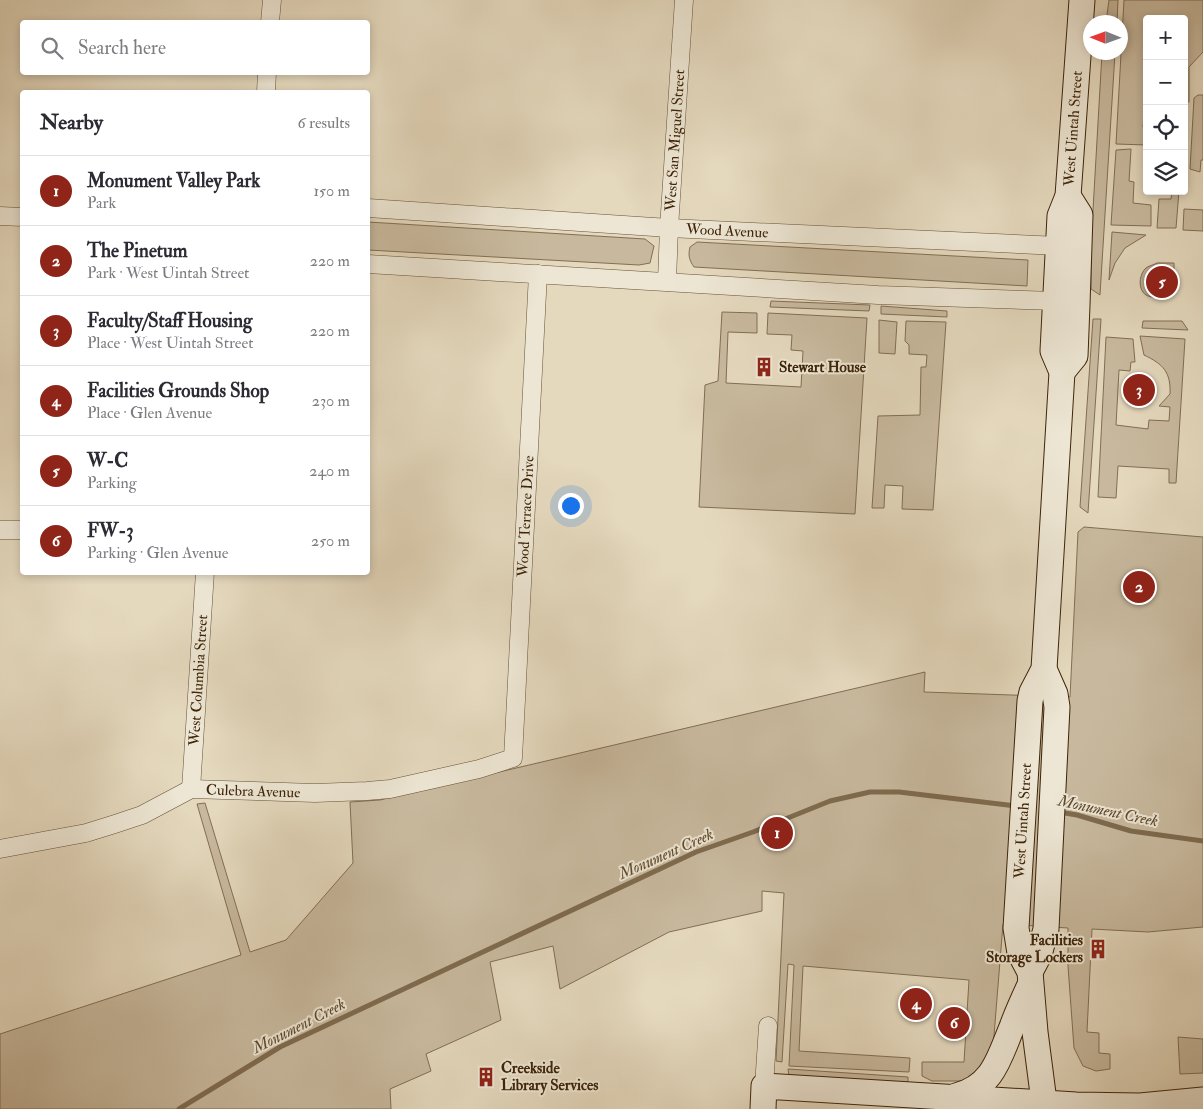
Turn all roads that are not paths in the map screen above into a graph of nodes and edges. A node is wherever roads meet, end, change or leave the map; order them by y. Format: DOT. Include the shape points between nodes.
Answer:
graph roads {
  1 [pos="272,0"];
  2 [pos="684,0"];
  3 [pos="1082,1"];
  4 [pos="270,20"];
  5 [pos="267,75"];
  6 [pos="266,90"];
  7 [pos="1068,196"];
  8 [pos="370,208"];
  9 [pos="0,216"];
  10 [pos="20,217"];
  11 [pos="669,228"];
  12 [pos="1058,246"];
  13 [pos="370,264"];
  14 [pos="538,274"];
  15 [pos="666,281"];
  16 [pos="1056,301"];
  17 [pos="1062,372"];
  18 [pos="0,530"];
  19 [pos="20,530"];
  20 [pos="205,575"];
  21 [pos="1044,669"];
  22 [pos="513,758"];
  23 [pos="192,789"];
  24 [pos="0,849"];
  25 [pos="1030,977"];
  26 [pos="768,1026"];
  27 [pos="953,1097"];
  28 [pos="764,1098"];
  29 [pos="1203,1100"];
  30 [pos="1044,1106"];
  1 -- 4 [label="street"];
  2 -- 11 [label="street, West San Miguel Street"];
  3 -- 7 [label="main road, West Uintah Street"];
  5 -- 6 [label="street"];
  7 -- 12 [label="main road, West Uintah Street" via="1060,216"];
  7 -- 17 [label="main road, West Uintah Street" via="1080,215 1075,356"];
  8 -- 11 [label="street, Wood Avenue"];
  9 -- 10 [label="street"];
  11 -- 12 [label="street, Wood Avenue"];
  11 -- 15 [label="street, West San Miguel Street"];
  12 -- 16 [label="main road, West Uintah Street"];
  13 -- 14 [label="street"];
  14 -- 15 [label="street"];
  14 -- 22 [label="street, Wood Terrace Drive"];
  15 -- 16 [label="street" via="878,295"];
  16 -- 17 [label="main road, West Uintah Street" via="1054,351"];
  17 -- 21 [label="main road, West Uintah Street"];
  18 -- 19 [label="street"];
  20 -- 23 [label="street, West Columbia Street"];
  21 -- 25 [label="main road, West Uintah Street" via="1055,694 1056,727 1046,929"];
  21 -- 25 [label="main road, West Uintah Street" via="1032,692 1028,726 1016,928 1020,952"];
  22 -- 23 [label="street, Culebra Avenue" via="479,769 367,792"];
  23 -- 24 [label="street, Culebra Avenue" via="115,824 86,833"];
  25 -- 27 [label="main road" via="989,1077 973,1090"];
  25 -- 30 [label="main road, West Uintah Street"];
  26 -- 28 [label="street"];
  27 -- 28 [label="main road"];
  27 -- 30 [label="main road"];
  29 -- 30 [label="main road" via="1140,1106"];
}
